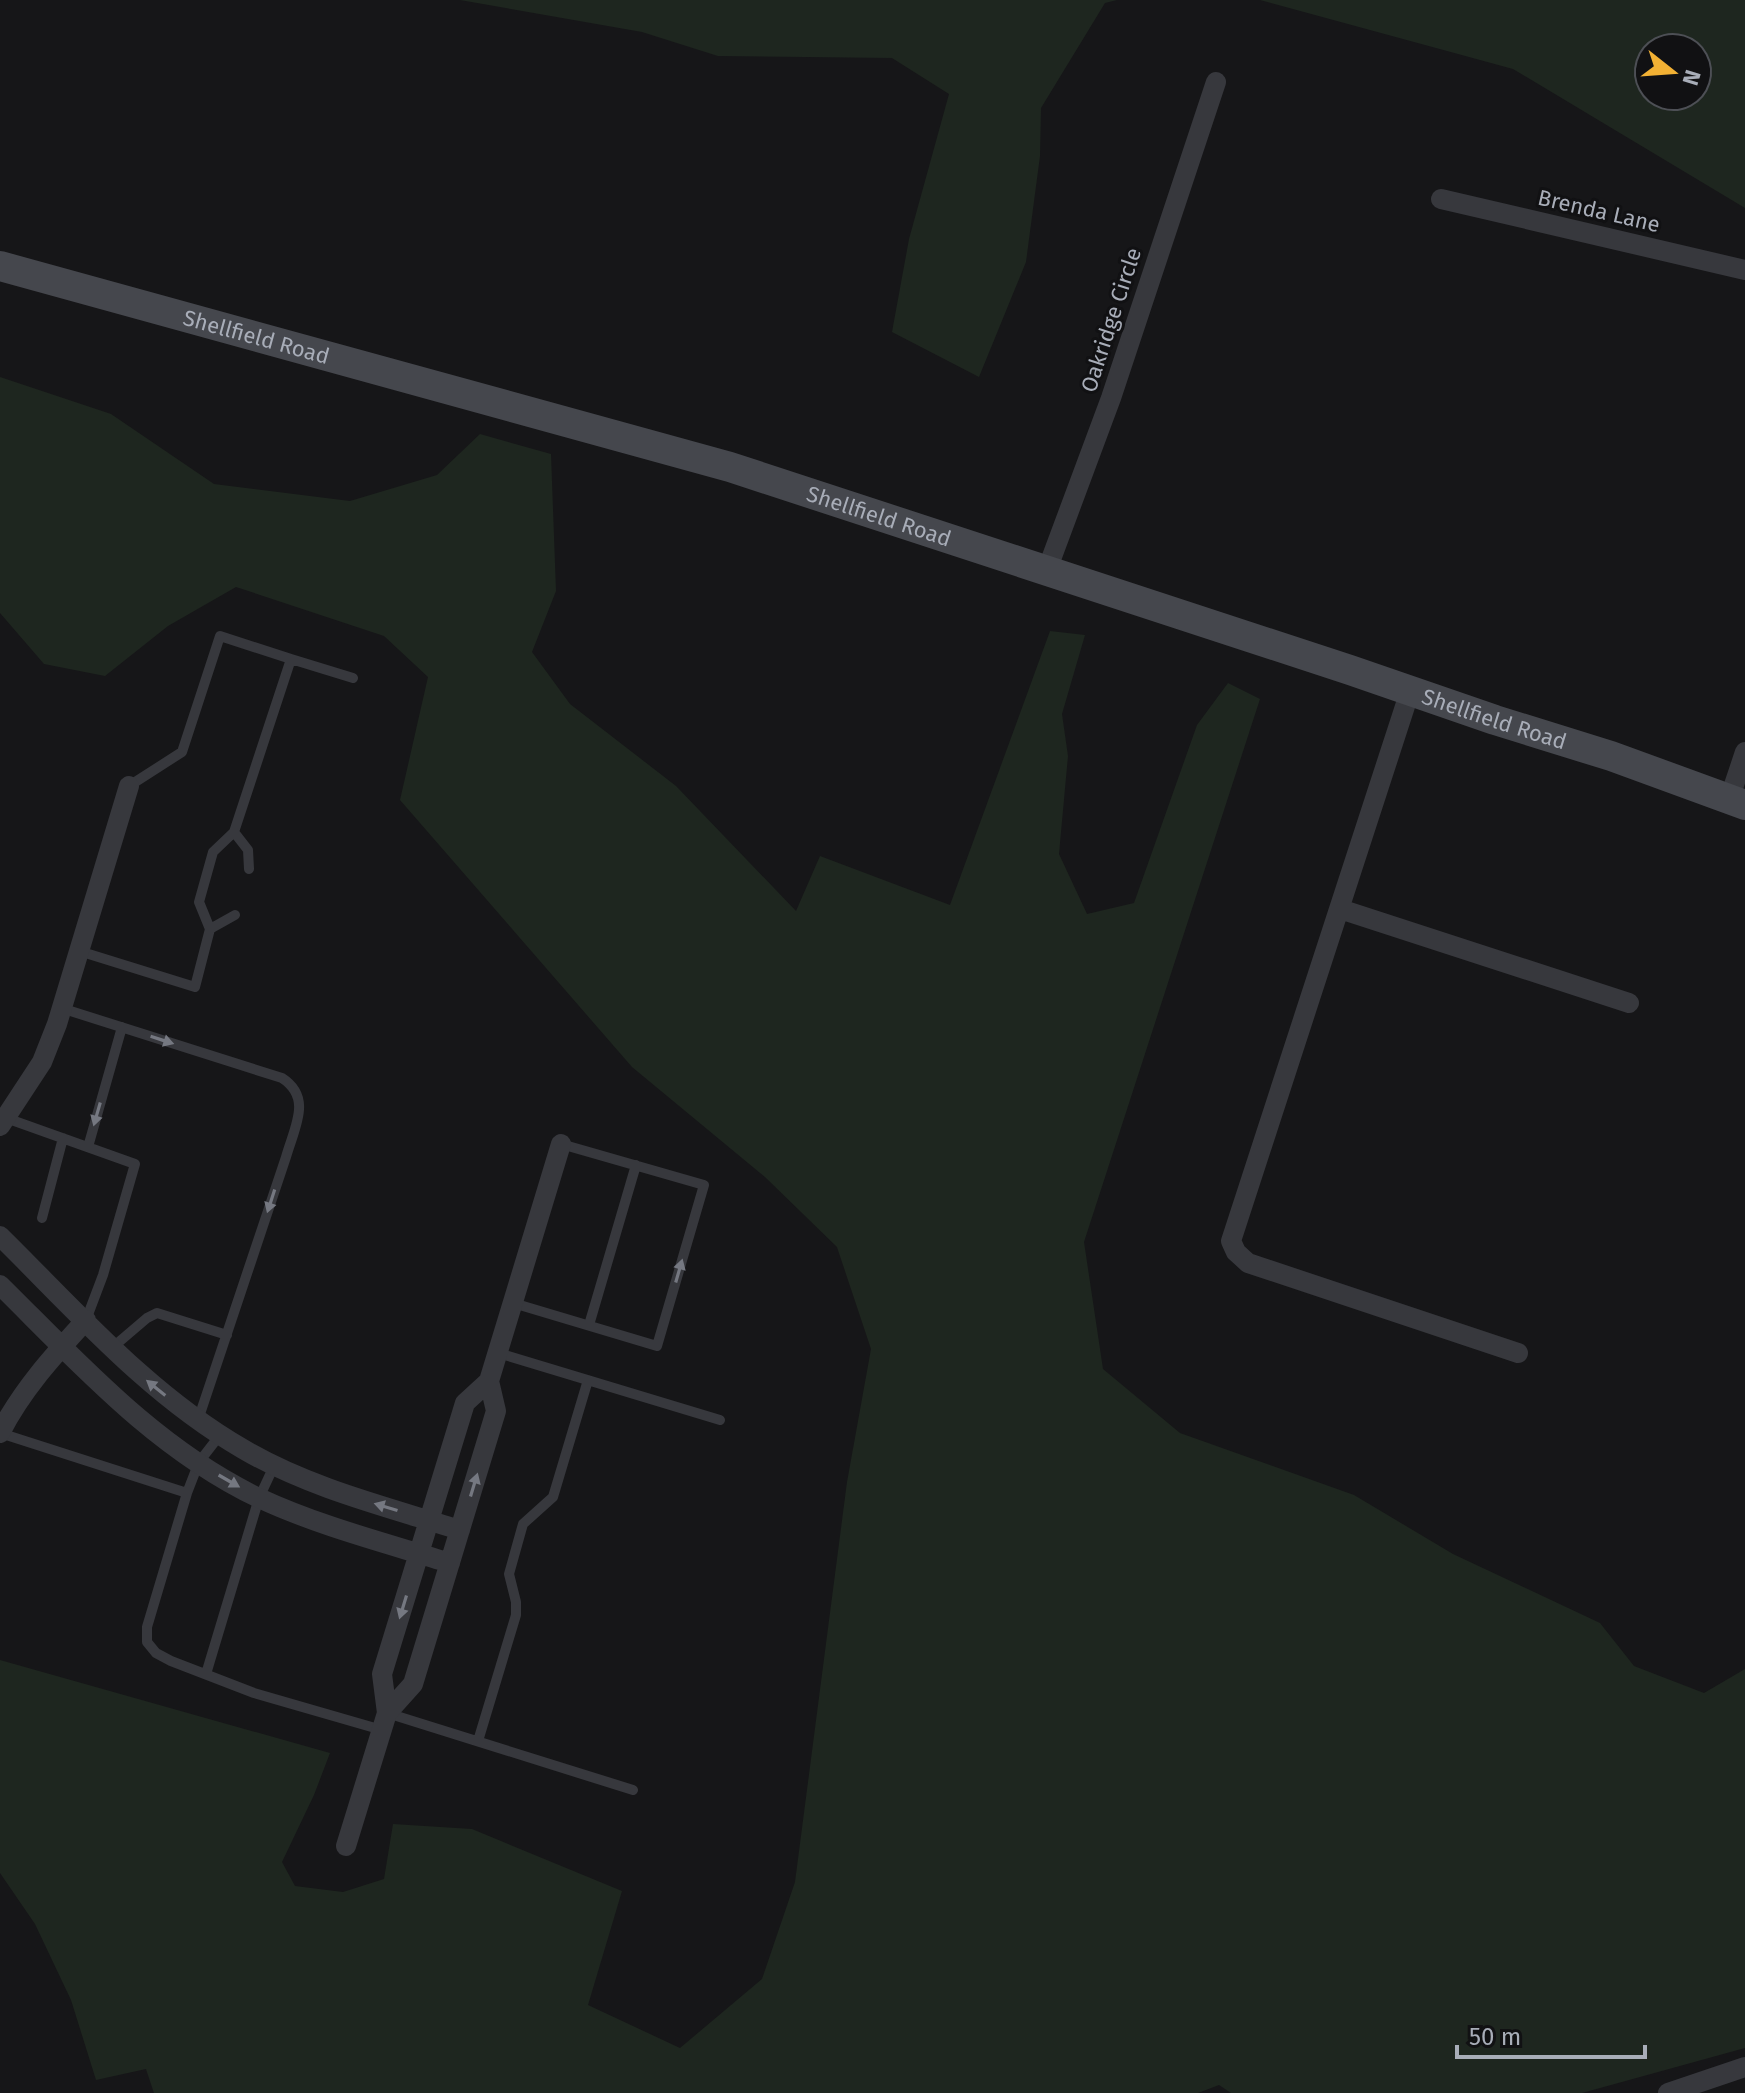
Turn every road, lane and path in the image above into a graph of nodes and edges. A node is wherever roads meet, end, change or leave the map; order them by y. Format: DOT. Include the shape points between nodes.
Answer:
graph roads {
  1 [pos="1216,82"];
  2 [pos="1441,199"];
  3 [pos="0,266"];
  4 [pos="1745,270"];
  5 [pos="1047,570"];
  6 [pos="291,659"];
  7 [pos="353,678"];
  8 [pos="1410,691"];
  9 [pos="1745,752"];
  10 [pos="129,786"];
  11 [pos="1737,802"];
  12 [pos="234,832"];
  13 [pos="249,869"];
  14 [pos="1340,909"];
  15 [pos="235,915"];
  16 [pos="210,929"];
  17 [pos="79,951"];
  18 [pos="1629,1003"];
  19 [pos="61,1008"];
  20 [pos="122,1027"];
  21 [pos="3,1122"];
  22 [pos="63,1138"];
  23 [pos="561,1144"];
  24 [pos="88,1147"];
  25 [pos="636,1165"];
  26 [pos="42,1218"];
  27 [pos="0,1236"];
  28 [pos="0,1285"];
  29 [pos="513,1303"];
  30 [pos="86,1320"];
  31 [pos="589,1325"];
  32 [pos="227,1335"];
  33 [pos="62,1346"];
  34 [pos="113,1347"];
  35 [pos="498,1353"];
  36 [pos="1518,1353"];
  37 [pos="588,1380"];
  38 [pos="489,1381"];
  39 [pos="198,1420"];
  40 [pos="720,1420"];
  41 [pos="0,1433"];
  42 [pos="220,1435"];
  43 [pos="199,1462"];
  44 [pos="274,1466"];
  45 [pos="187,1493"];
  46 [pos="259,1498"];
  47 [pos="429,1520"];
  48 [pos="460,1530"];
  49 [pos="419,1554"];
  50 [pos="450,1563"];
  51 [pos="206,1674"];
  52 [pos="385,1721"];
  53 [pos="478,1741"];
  54 [pos="633,1790"];
  55 [pos="346,1846"];
  56 [pos="1745,2067"];
  57 [pos="1668,2093"];
  1 -- 5 [label="street, Oakridge Circle" via="1111,398"];
  2 -- 4 [label="street, Brenda Lane"];
  3 -- 5 [label="street, Shellfield Road" via="730,467"];
  5 -- 8 [label="street, Shellfield Road"];
  6 -- 7 [label="lane"];
  6 -- 10 [label="lane" via="220,636 182,752"];
  6 -- 12 [label="lane"];
  8 -- 11 [label="street, Shellfield Road"];
  8 -- 14 [label="street"];
  9 -- 11 [label="street"];
  10 -- 17 [label="street"];
  12 -- 13 [label="lane" via="248,850"];
  12 -- 16 [label="lane" via="213,852 199,902"];
  14 -- 18 [label="street"];
  14 -- 36 [label="street" via="1231,1241 1248,1263"];
  15 -- 16 [label="lane"];
  16 -- 17 [label="lane" via="195,987"];
  17 -- 19 [label="street"];
  19 -- 20 [label="lane"];
  19 -- 21 [label="street" via="42,1062"];
  20 -- 24 [label="lane, one-way"];
  20 -- 32 [label="lane, one-way" via="282,1078 299,1098 286,1157"];
  21 -- 22 [label="lane"];
  22 -- 24 [label="lane"];
  22 -- 26 [label="lane"];
  23 -- 25 [label="lane"];
  23 -- 29 [label="street"];
  24 -- 30 [label="lane" via="135,1164"];
  25 -- 31 [label="lane"];
  31 -- 25 [label="lane, one-way" via="657,1346 704,1185"];
  27 -- 30 [label="street"];
  28 -- 33 [label="street"];
  29 -- 31 [label="lane"];
  29 -- 35 [label="street"];
  30 -- 33 [label="street"];
  30 -- 34 [label="street"];
  32 -- 34 [label="lane" via="157,1313"];
  32 -- 39 [label="lane"];
  33 -- 41 [label="street"];
  33 -- 43 [label="street" via="122,1406"];
  39 -- 34 [label="street, one-way"];
  35 -- 37 [label="lane"];
  35 -- 38 [label="street"];
  37 -- 40 [label="lane"];
  37 -- 53 [label="lane" via="553,1497 523,1524 509,1574 516,1615"];
  38 -- 47 [label="street" via="465,1403"];
  48 -- 38 [label="street, one-way" via="496,1411"];
  39 -- 42 [label="street"];
  41 -- 45 [label="lane"];
  42 -- 43 [label="lane"];
  42 -- 44 [label="street"];
  43 -- 45 [label="lane"];
  43 -- 46 [label="street, one-way"];
  44 -- 46 [label="lane"];
  47 -- 44 [label="street, one-way"];
  45 -- 51 [label="lane" via="147,1642 156,1653"];
  46 -- 49 [label="street"];
  46 -- 51 [label="lane"];
  47 -- 48 [label="street"];
  47 -- 49 [label="street"];
  48 -- 50 [label="street"];
  49 -- 50 [label="street"];
  49 -- 52 [label="street, one-way" via="382,1674"];
  50 -- 52 [label="street" via="413,1684"];
  51 -- 52 [label="lane" via="254,1693"];
  52 -- 53 [label="lane"];
  52 -- 55 [label="street"];
  53 -- 54 [label="lane"];
  56 -- 57 [label="street"];
}
